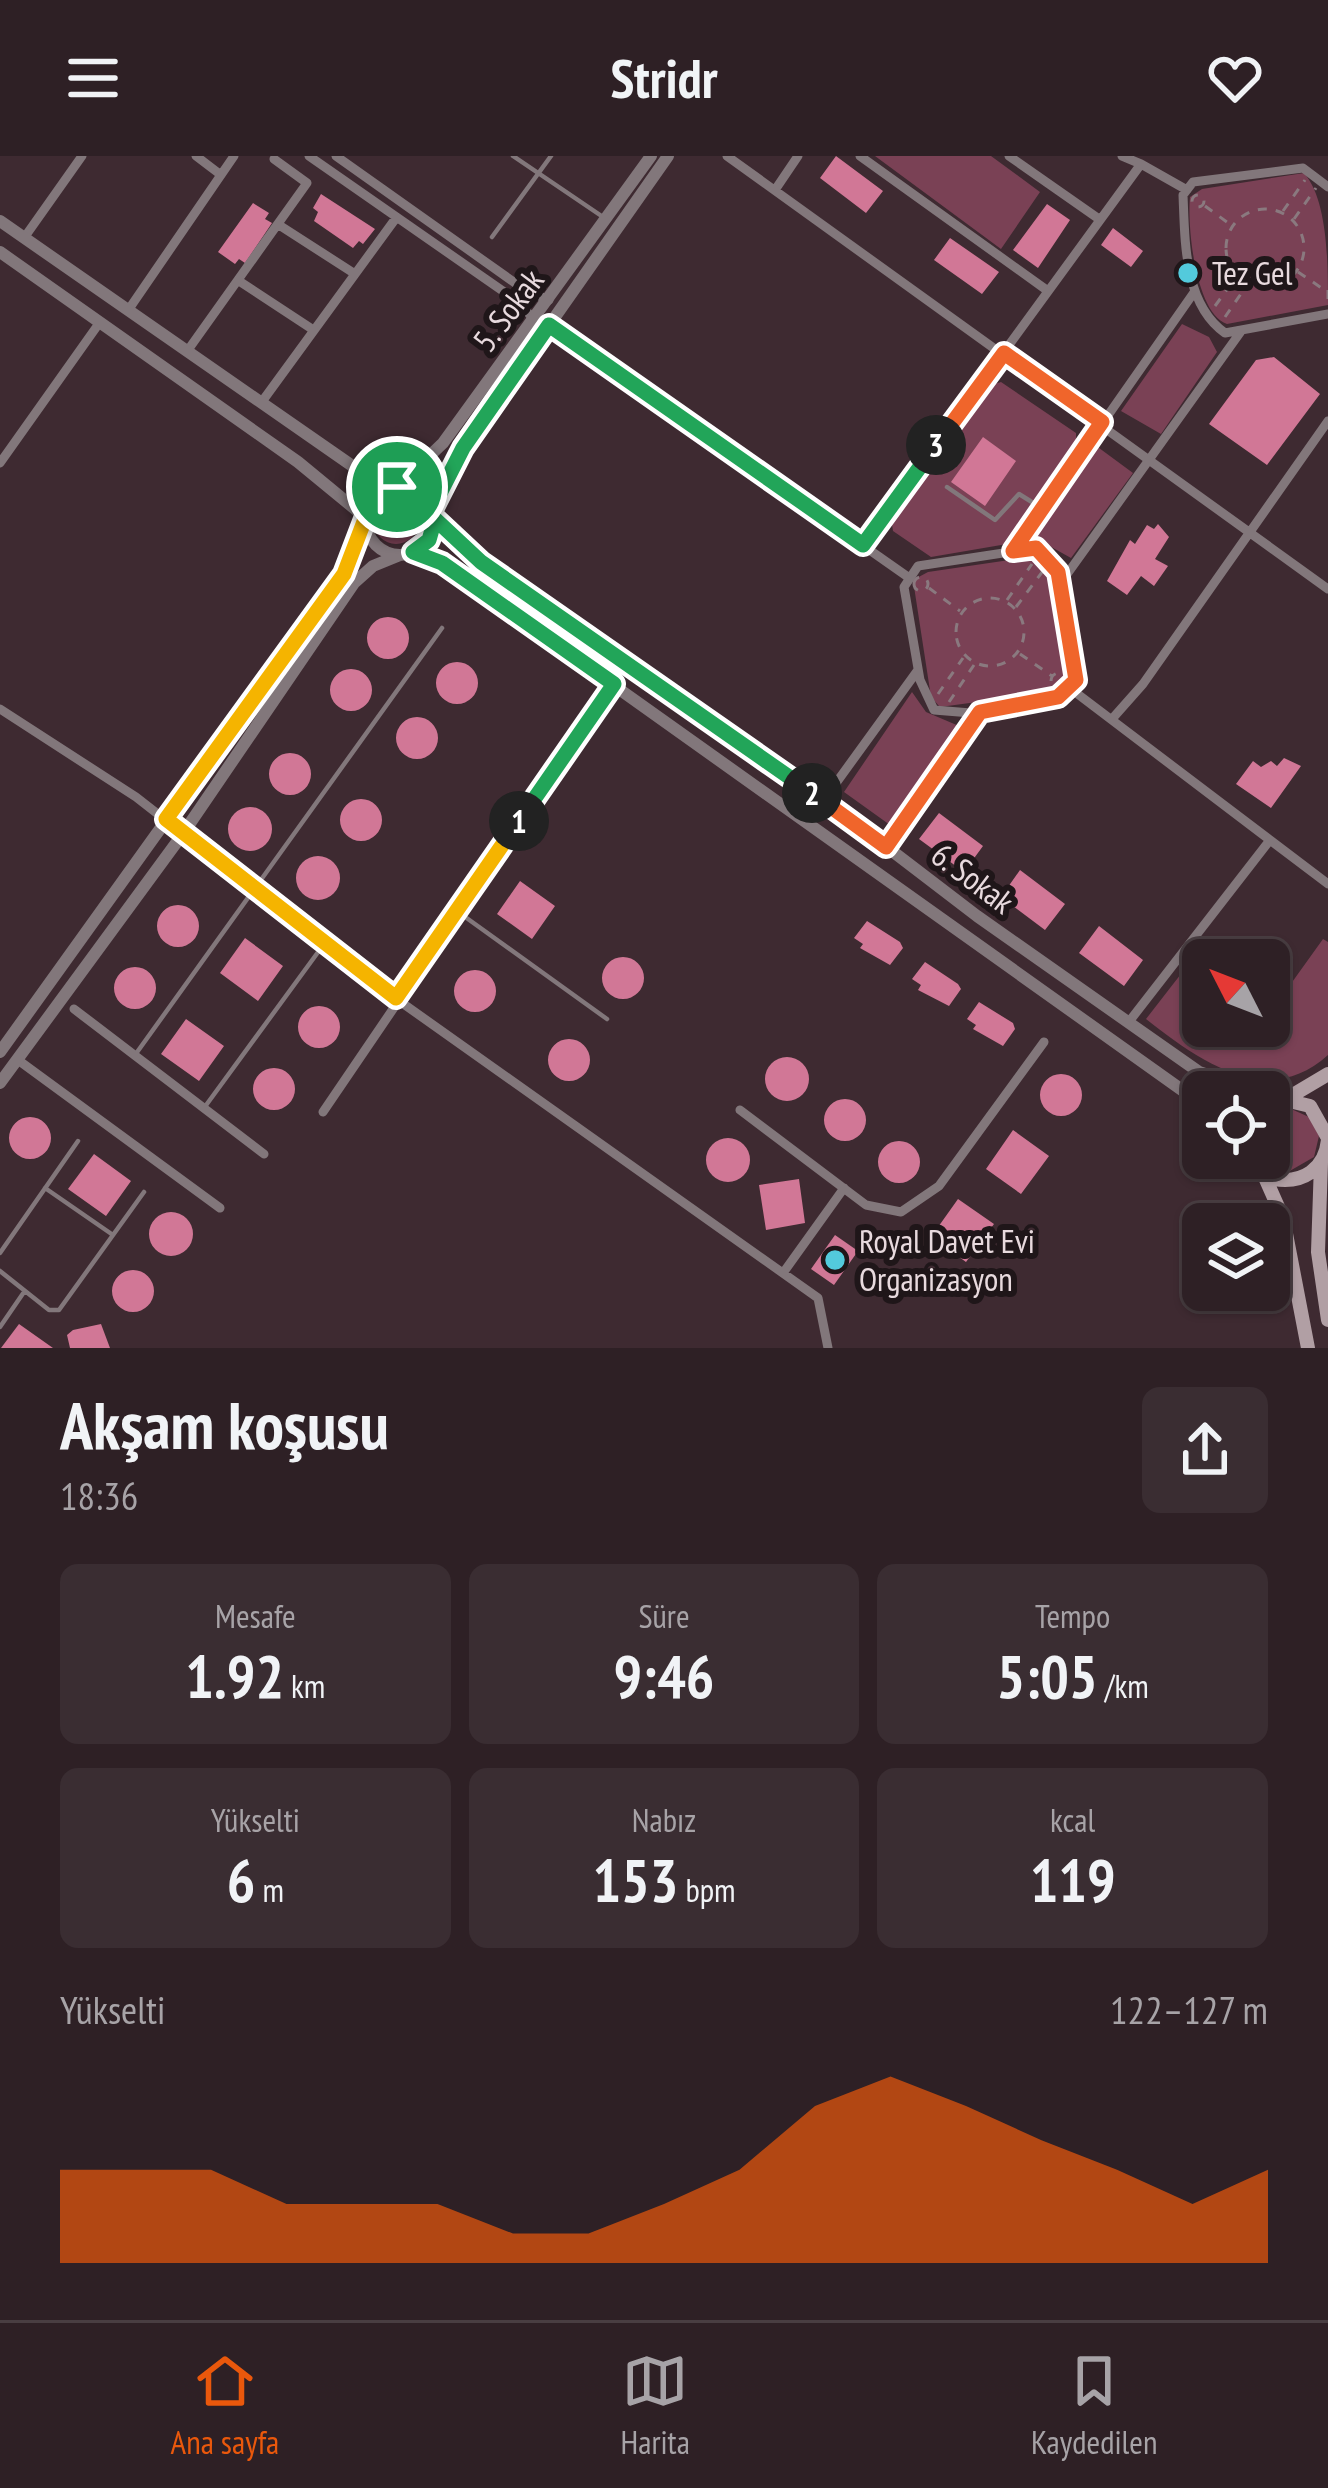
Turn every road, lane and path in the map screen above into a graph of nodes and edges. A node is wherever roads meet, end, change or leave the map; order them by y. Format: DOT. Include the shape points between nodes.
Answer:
graph roads {
  1 [pos="82,156"];
  2 [pos="196,156"];
  3 [pos="234,156"];
  4 [pos="309,156"];
  5 [pos="336,156"];
  6 [pos="513,156"];
  7 [pos="551,156"];
  8 [pos="651,156"];
  9 [pos="668,156"];
  10 [pos="727,156"];
  11 [pos="799,156"];
  12 [pos="860,156"];
  13 [pos="1010,156"];
  14 [pos="1122,156"];
  15 [pos="1288,156"];
  16 [pos="274,159"];
  17 [pos="1139,160"];
  18 [pos="1278,170"];
  19 [pos="1311,171"];
  20 [pos="539,173"];
  21 [pos="220,175"];
  22 [pos="1325,183"];
  23 [pos="775,190"];
  24 [pos="1187,190"];
  25 [pos="408,205"];
  26 [pos="1203,205"];
  27 [pos="1282,212"];
  28 [pos="396,218"];
  29 [pos="1099,219"];
  30 [pos="0,221"];
  31 [pos="1293,221"];
  32 [pos="612,224"];
  33 [pos="279,225"];
  34 [pos="1232,226"];
  35 [pos="492,237"];
  36 [pos="24,238"];
  37 [pos="0,251"];
  38 [pos="1297,271"];
  39 [pos="352,272"];
  40 [pos="1237,276"];
  41 [pos="239,281"];
  42 [pos="1248,284"];
  43 [pos="1327,290"];
  44 [pos="1048,291"];
  45 [pos="1195,291"];
  46 [pos="549,300"];
  47 [pos="1328,302"];
  48 [pos="129,309"];
  49 [pos="1328,314"];
  50 [pos="1206,317"];
  51 [pos="534,320"];
  52 [pos="100,322"];
  53 [pos="549,325"];
  54 [pos="1217,328"];
  55 [pos="312,329"];
  56 [pos="1243,329"];
  57 [pos="188,350"];
  58 [pos="1004,353"];
  59 [pos="261,403"];
  60 [pos="1328,421"];
  61 [pos="1102,422"];
  62 [pos="1152,460"];
  63 [pos="0,463"];
  64 [pos="397,487"];
  65 [pos="947,487"];
  66 [pos="1043,509"];
  67 [pos="434,514"];
  68 [pos="366,518"];
  69 [pos="1247,532"];
  70 [pos="863,545"];
  71 [pos="1013,551"];
  72 [pos="1041,551"];
  73 [pos="407,554"];
  74 [pos="1051,560"];
  75 [pos="908,577"];
  76 [pos="1060,584"];
  77 [pos="927,587"];
  78 [pos="1328,589"];
  79 [pos="1006,602"];
  80 [pos="1015,608"];
  81 [pos="963,613"];
  82 [pos="442,628"];
  83 [pos="1018,652"];
  84 [pos="965,655"];
  85 [pos="976,663"];
  86 [pos="918,670"];
  87 [pos="1053,677"];
  88 [pos="614,684"];
  89 [pos="1071,689"];
  90 [pos="930,705"];
  91 [pos="0,709"];
  92 [pos="980,712"];
  93 [pos="941,713"];
  94 [pos="1112,719"];
  95 [pos="824,801"];
  96 [pos="166,819"];
  97 [pos="182,835"];
  98 [pos="1270,840"];
  99 [pos="886,847"];
  100 [pos="1328,884"];
  101 [pos="255,891"];
  102 [pos="457,911"];
  103 [pos="324,944"];
  104 [pos="42,992"];
  105 [pos="396,998"];
  106 [pos="67,1007"];
  107 [pos="607,1019"];
  108 [pos="1128,1023"];
  109 [pos="1044,1042"];
  110 [pos="0,1052"];
  111 [pos="135,1055"];
  112 [pos="18,1060"];
  113 [pos="1198,1071"];
  114 [pos="1328,1074"];
  115 [pos="0,1083"];
  116 [pos="1182,1090"];
  117 [pos="1290,1097"];
  118 [pos="1290,1101"];
  119 [pos="204,1108"];
  120 [pos="740,1110"];
  121 [pos="323,1112"];
  122 [pos="1328,1139"];
  123 [pos="78,1141"];
  124 [pos="264,1154"];
  125 [pos="1321,1163"];
  126 [pos="1262,1179"];
  127 [pos="1283,1179"];
  128 [pos="45,1188"];
  129 [pos="844,1188"];
  130 [pos="144,1192"];
  131 [pos="220,1208"];
  132 [pos="112,1235"];
  133 [pos="0,1252"];
  134 [pos="0,1271"];
  135 [pos="783,1273"];
  136 [pos="1326,1288"];
  137 [pos="25,1292"];
  138 [pos="1328,1320"];
  139 [pos="0,1327"];
  140 [pos="828,1348"];
  141 [pos="1308,1348"];
  1 -- 36 [label="street"];
  2 -- 21 [label="street"];
  3 -- 21 [label="street"];
  4 -- 28 [label="street"];
  5 -- 25 [label="street"];
  6 -- 20 [label="lane"];
  7 -- 20 [label="lane"];
  8 -- 32 [label="street, 5. Sokak"];
  9 -- 32 [label="street, 5. Sokak"];
  10 -- 23 [label="street"];
  11 -- 23 [label="street"];
  12 -- 44 [label="street"];
  13 -- 29 [label="street"];
  14 -- 17 [label="street"];
  15 -- 18 [label="street"];
  16 -- 33 [label="street" via="307,183"];
  17 -- 24 [label="street"];
  17 -- 29 [label="street"];
  18 -- 19 [label="street"];
  18 -- 24 [label="street" via="1208,178"];
  19 -- 22 [label="street"];
  19 -- 27 [label="path"];
  20 -- 32 [label="lane"];
  20 -- 35 [label="lane"];
  21 -- 48 [label="street"];
  22 -- 31 [label="path"];
  23 -- 58 [label="street"];
  24 -- 45 [label="street"];
  25 -- 28 [label="street"];
  25 -- 46 [label="street"];
  26 -- 34 [label="path"];
  27 -- 31 [label="path"];
  27 -- 34 [label="path" via="1256,210"];
  28 -- 39 [label="street"];
  28 -- 51 [label="street"];
  29 -- 44 [label="street"];
  30 -- 36 [label="street"];
  31 -- 38 [label="path" via="1304,251"];
  32 -- 46 [label="street, 5. Sokak"];
  32 -- 53 [label="street, 5. Sokak"];
  33 -- 39 [label="street"];
  33 -- 41 [label="street"];
  34 -- 40 [label="path" via="1225,246"];
  36 -- 48 [label="street"];
  37 -- 52 [label="street"];
  38 -- 42 [label="path" via="1269,288"];
  38 -- 43 [label="path"];
  39 -- 55 [label="street"];
  40 -- 42 [label="path"];
  40 -- 50 [label="path"];
  41 -- 55 [label="street"];
  41 -- 57 [label="street"];
  42 -- 54 [label="path"];
  43 -- 47 [label="path"];
  44 -- 58 [label="street"];
  45 -- 50 [label="street"];
  45 -- 61 [label="street"];
  46 -- 51 [label="street, 5. Sokak"];
  48 -- 57 [label="street"];
  49 -- 56 [label="street"];
  50 -- 54 [label="street"];
  51 -- 64 [label="street, 5. Sokak" via="443,443"];
  52 -- 63 [label="street"];
  52 -- 68 [label="street"];
  53 -- 67 [label="street, 5. Sokak" via="463,448"];
  53 -- 70 [label="street"];
  54 -- 56 [label="street"];
  55 -- 59 [label="street"];
  56 -- 62 [label="street"];
  57 -- 59 [label="street"];
  58 -- 61 [label="street"];
  58 -- 70 [label="street"];
  59 -- 64 [label="street" via="364,474"];
  60 -- 69 [label="street"];
  61 -- 62 [label="street"];
  61 -- 66 [label="street"];
  62 -- 69 [label="street"];
  62 -- 76 [label="street"];
  64 -- 67 [label="street" via="418,492"];
  64 -- 68 [label="street" via="376,497"];
  65 -- 66 [label="lane" via="995,520 1019,494"];
  66 -- 71 [label="street"];
  67 -- 73 [label="street" via="429,540"];
  67 -- 95 [label="street, 6. Sokak" via="481,562"];
  68 -- 73 [label="street" via="372,540"];
  68 -- 96 [label="street" via="344,574"];
  69 -- 78 [label="street"];
  69 -- 94 [label="street"];
  70 -- 75 [label="street"];
  71 -- 72 [label="street"];
  71 -- 75 [label="street" via="918,566"];
  72 -- 74 [label="street"];
  72 -- 79 [label="path"];
  73 -- 88 [label="street, 6. Sokak" via="442,563"];
  73 -- 97 [label="street" via="354,583"];
  74 -- 76 [label="street"];
  74 -- 80 [label="path"];
  75 -- 86 [label="street"];
  76 -- 89 [label="street"];
  77 -- 81 [label="path"];
  79 -- 80 [label="path"];
  79 -- 81 [label="path" via="985,598"];
  80 -- 83 [label="path" via="1024,627"];
  81 -- 84 [label="path" via="956,629"];
  82 -- 101 [label="lane"];
  83 -- 85 [label="path" via="1003,664"];
  83 -- 87 [label="path"];
  84 -- 85 [label="path"];
  84 -- 90 [label="path"];
  85 -- 93 [label="path"];
  86 -- 90 [label="street"];
  86 -- 95 [label="street"];
  88 -- 102 [label="street"];
  88 -- 116 [label="street, 6. Sokak"];
  89 -- 92 [label="street"];
  89 -- 94 [label="street"];
  90 -- 93 [label="street"];
  91 -- 96 [label="street"];
  92 -- 93 [label="street"];
  92 -- 99 [label="street"];
  94 -- 98 [label="street"];
  95 -- 99 [label="street, 6. Sokak"];
  96 -- 97 [label="street"];
  96 -- 104 [label="street"];
  97 -- 101 [label="street"];
  97 -- 106 [label="street"];
  98 -- 100 [label="street"];
  98 -- 108 [label="street"];
  99 -- 108 [label="street, 6. Sokak"];
  101 -- 103 [label="street"];
  101 -- 111 [label="lane"];
  102 -- 105 [label="street"];
  102 -- 107 [label="lane"];
  103 -- 105 [label="street"];
  103 -- 119 [label="lane"];
  104 -- 106 [label="street"];
  104 -- 110 [label="street"];
  105 -- 121 [label="street"];
  105 -- 135 [label="street"];
  106 -- 111 [label="street"];
  106 -- 112 [label="street"];
  108 -- 113 [label="street, 6. Sokak"];
  109 -- 129 [label="street" via="917,1205 880,1212"];
  111 -- 119 [label="street"];
  112 -- 115 [label="street"];
  112 -- 131 [label="street"];
  114 -- 117 [label="main road"];
  118 -- 122 [label="main road" via="1310,1106"];
  119 -- 124 [label="street"];
  120 -- 129 [label="street"];
  122 -- 125 [label="main road"];
  123 -- 128 [label="lane"];
  125 -- 127 [label="main road"];
  125 -- 136 [label="main road"];
  126 -- 141 [label="main road" via="1283,1218"];
  128 -- 132 [label="lane"];
  128 -- 133 [label="lane"];
  129 -- 135 [label="street"];
  130 -- 132 [label="lane"];
  132 -- 137 [label="lane" via="63,1308 50,1310"];
  134 -- 137 [label="lane"];
  135 -- 140 [label="street" via="821,1304"];
  136 -- 138 [label="main road"];
  137 -- 139 [label="lane"];
}
